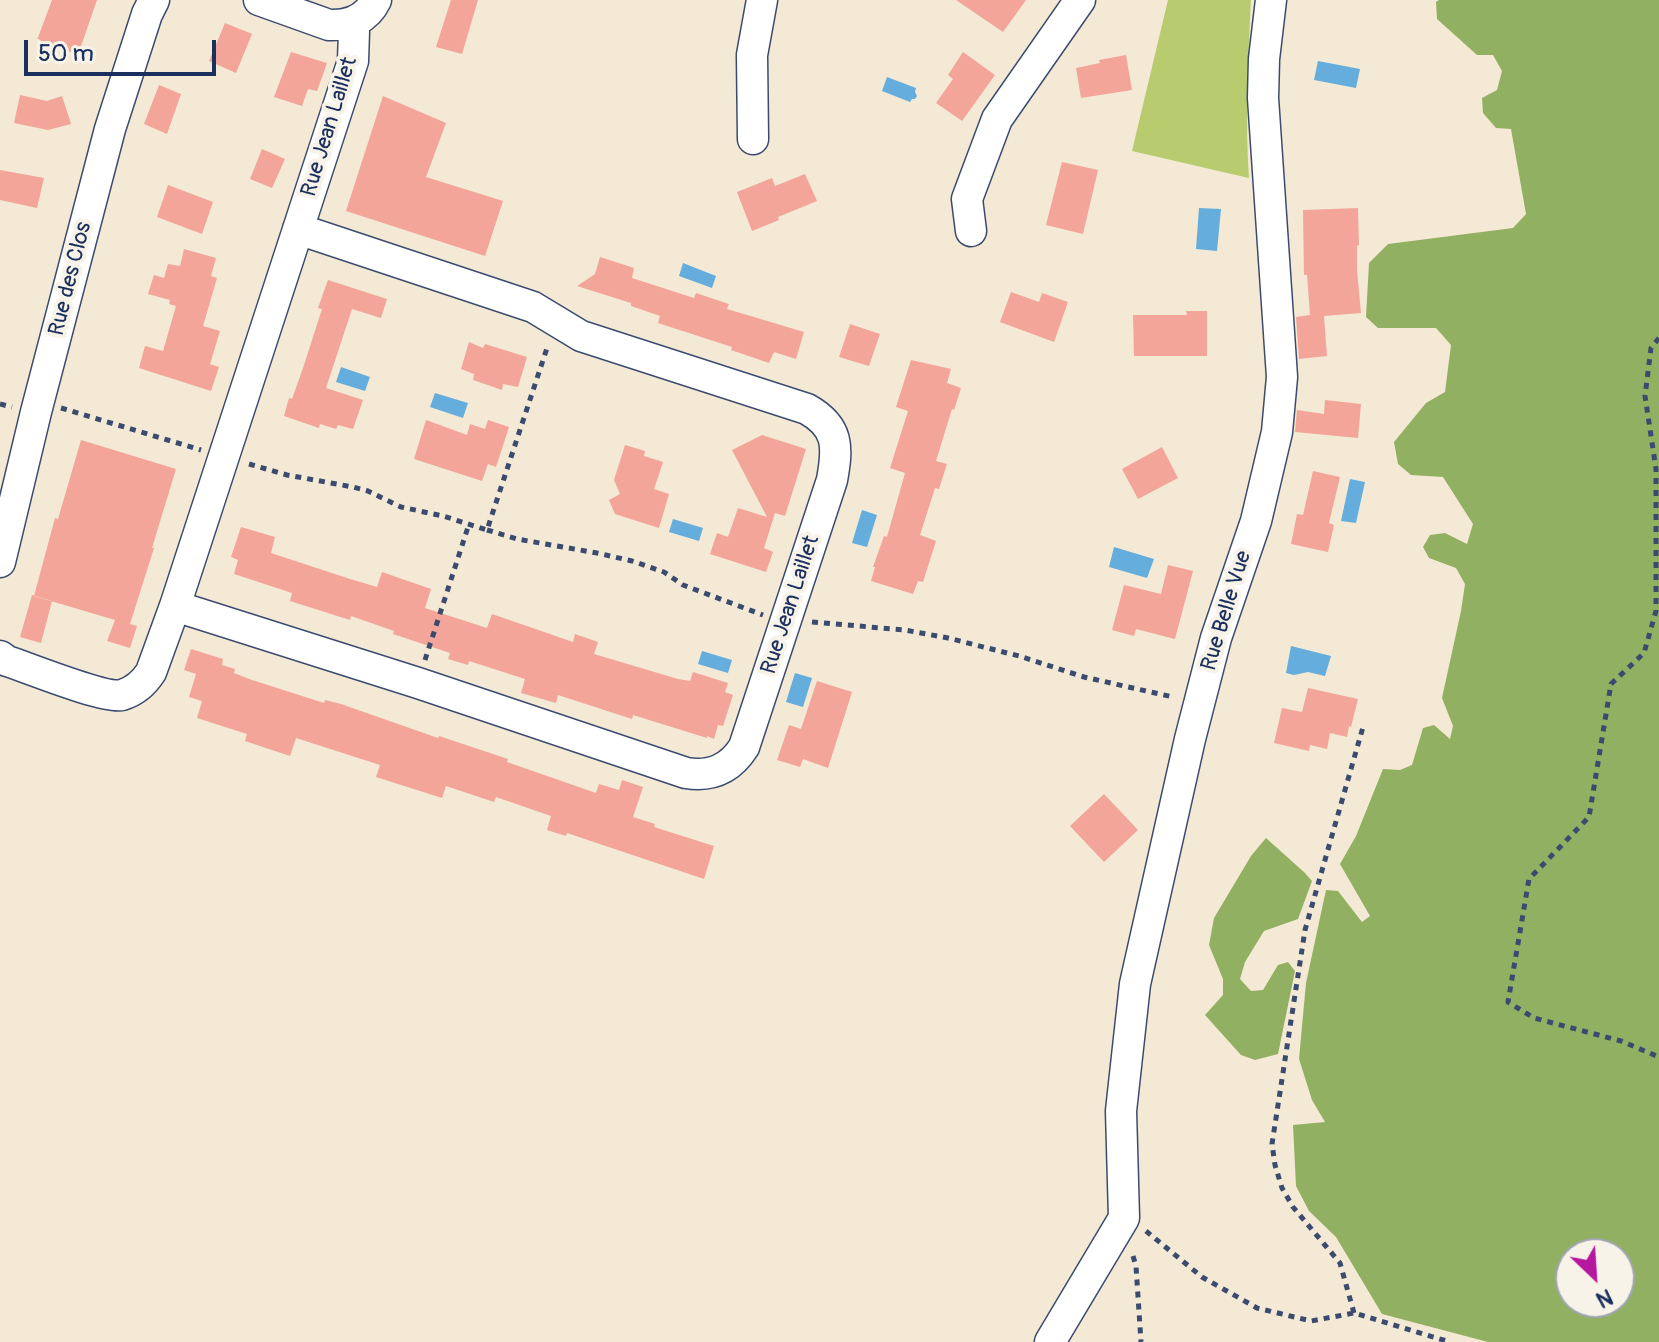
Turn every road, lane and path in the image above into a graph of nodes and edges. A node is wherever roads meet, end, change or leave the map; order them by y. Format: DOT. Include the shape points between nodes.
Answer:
graph roads {
  1 [pos="154,0"];
  2 [pos="259,0"];
  3 [pos="376,0"];
  4 [pos="762,0"];
  5 [pos="1080,0"];
  6 [pos="1271,0"];
  7 [pos="351,23"];
  8 [pos="753,139"];
  9 [pos="298,229"];
  10 [pos="971,231"];
  11 [pos="556,322"];
  12 [pos="1659,338"];
  13 [pos="40,401"];
  14 [pos="222,457"];
  15 [pos="469,524"];
  16 [pos="487,530"];
  17 [pos="0,562"];
  18 [pos="175,606"];
  19 [pos="785,620"];
  20 [pos="0,656"];
  21 [pos="418,683"];
  22 [pos="1200,704"];
  23 [pos="1363,727"];
  24 [pos="1659,1057"];
  25 [pos="1124,1218"];
  26 [pos="1354,1313"];
  27 [pos="1050,1342"];
  28 [pos="1141,1342"];
  29 [pos="1450,1342"];
  1 -- 13 [label="street, Rue des Clos" via="110,129"];
  2 -- 7 [label="street" via="329,25"];
  3 -- 7 [label="street"];
  4 -- 8 [label="street" via="752,55"];
  5 -- 10 [label="street" via="997,119 967,199"];
  6 -- 22 [label="street, Rue Belle Vue" via="1263,98 1281,405 1256,521 1216,638"];
  7 -- 9 [label="street, Rue Jean Laillet" via="353,61"];
  9 -- 11 [label="street, Rue Jean Laillet" via="533,307"];
  9 -- 14 [label="street, Rue Jean Laillet"];
  11 -- 16 [label="path"];
  11 -- 19 [label="street, Rue Jean Laillet" via="581,336 807,409 832,430 832,480"];
  12 -- 24 [label="path" via="1651,348 1645,396 1656,469 1656,611 1644,653 1611,684 1589,817 1529,879 1508,1002 1534,1018"];
  13 -- 14 [label="path"];
  13 -- 17 [label="street, Rue des Clos"];
  14 -- 15 [label="path" via="368,491 401,507"];
  14 -- 18 [label="street, Rue Jean Laillet"];
  15 -- 16 [label="path"];
  15 -- 21 [label="path"];
  16 -- 19 [label="path" via="632,561 690,588"];
  18 -- 20 [label="street, Rue Jean Laillet" via="151,672 136,689 120,696"];
  18 -- 21 [label="street, Rue Jean Laillet"];
  19 -- 21 [label="street, Rue Jean Laillet" via="744,747 737,759 707,774 686,773"];
  19 -- 22 [label="path" via="948,638"];
  22 -- 25 [label="street, Rue Belle Vue" via="1135,984 1121,1111"];
  23 -- 26 [label="path" via="1305,930 1272,1144 1282,1188 1340,1263"];
  25 -- 26 [label="path" via="1202,1277 1257,1308 1311,1321"];
  25 -- 27 [label="street"];
  25 -- 28 [label="path" via="1136,1266"];
  26 -- 29 [label="path"];
}
